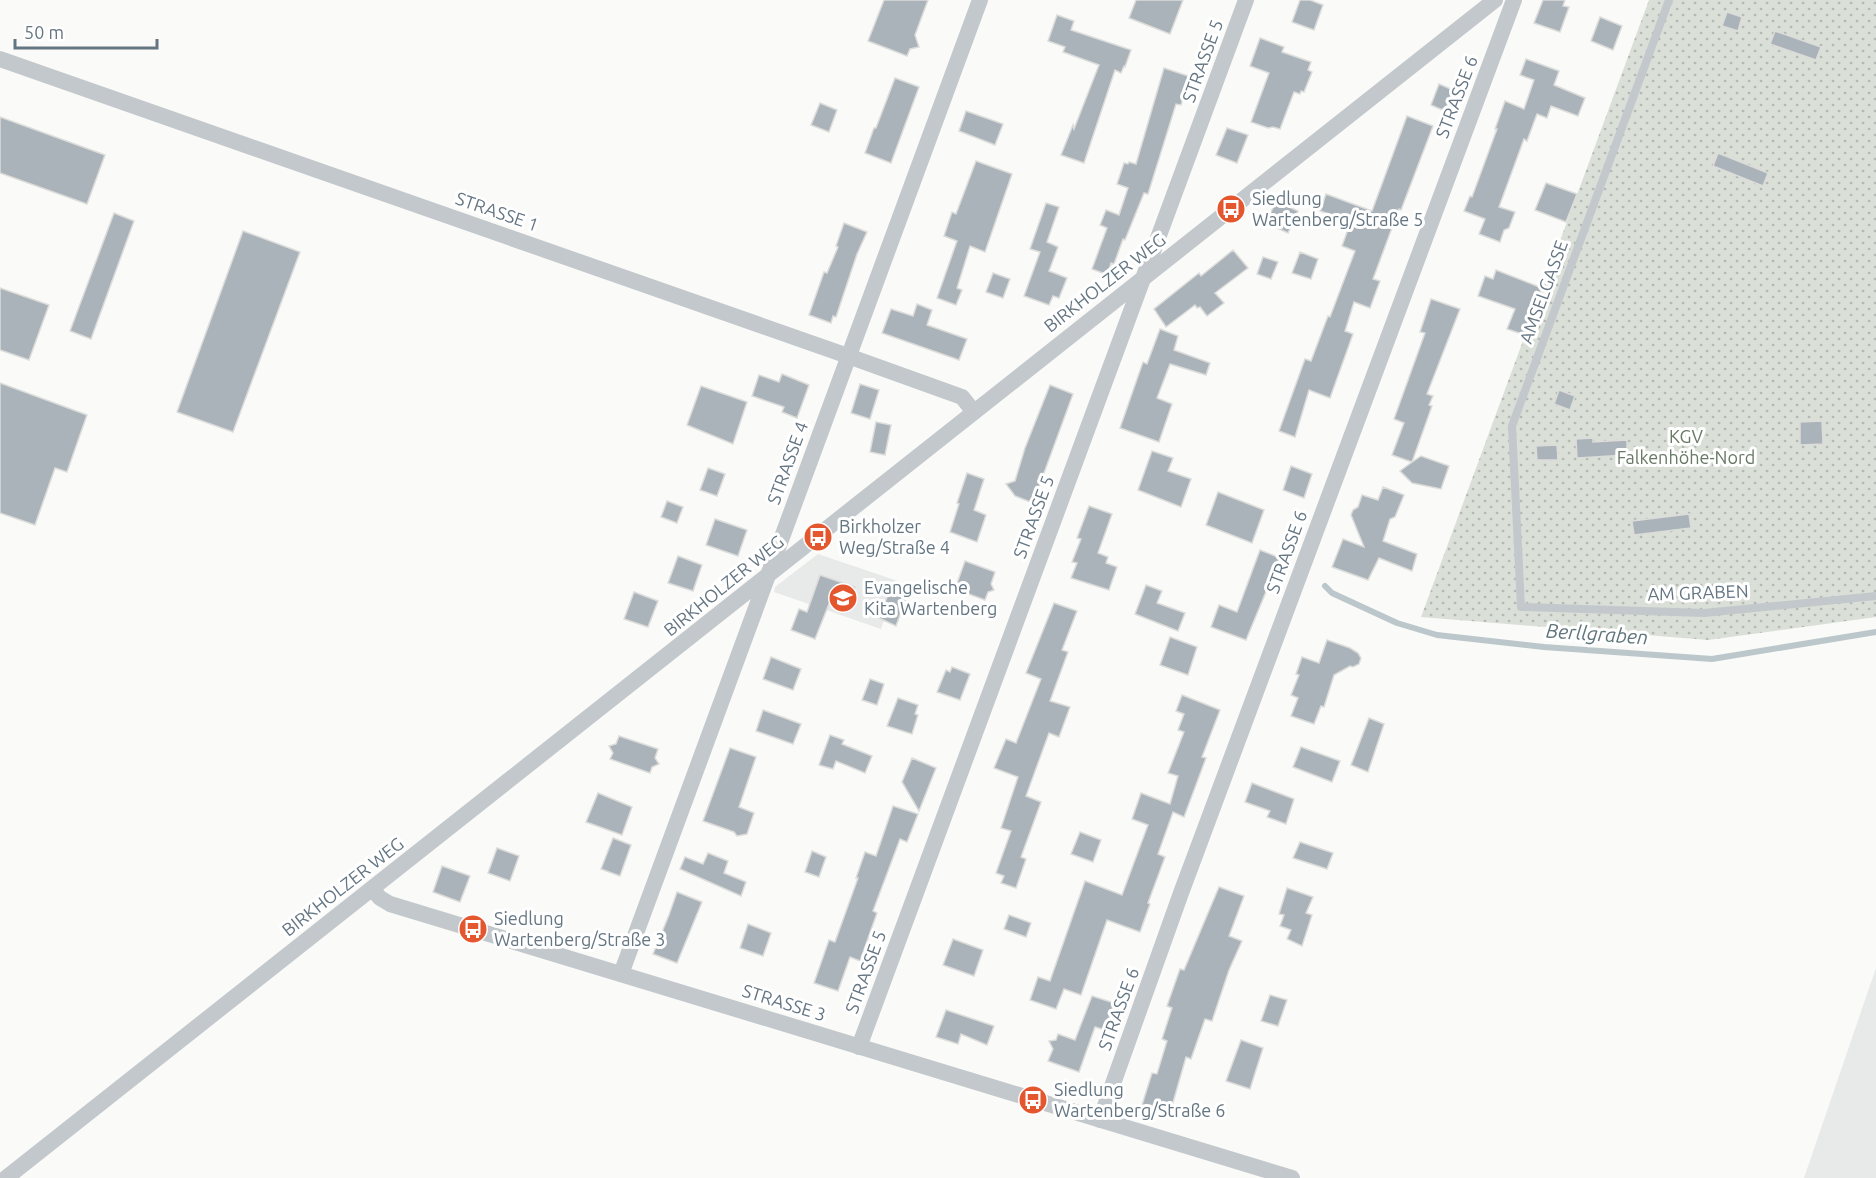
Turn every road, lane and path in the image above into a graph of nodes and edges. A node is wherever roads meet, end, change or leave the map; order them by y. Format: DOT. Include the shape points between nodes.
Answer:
graph roads {
  1 [pos="980,0"];
  2 [pos="1246,0"];
  3 [pos="1495,0"];
  4 [pos="1514,0"];
  5 [pos="1669,0"];
  6 [pos="0,59"];
  7 [pos="1144,278"];
  8 [pos="848,356"];
  9 [pos="974,412"];
  10 [pos="767,576"];
  11 [pos="1876,596"];
  12 [pos="1521,607"];
  13 [pos="372,889"];
  14 [pos="621,974"];
  15 [pos="859,1047"];
  16 [pos="1100,1120"];
  17 [pos="6,1178"];
  18 [pos="1292,1178"];
  1 -- 8 [label="street, STRASSE 4"];
  2 -- 7 [label="street, STRASSE 5"];
  3 -- 7 [label="street, BIRKHOLZER WEG"];
  4 -- 16 [label="street, STRASSE 6" via="1180,893"];
  5 -- 12 [label="lane, AMSELGASSE" via="1512,426"];
  6 -- 8 [label="street, STRASSE 1"];
  7 -- 9 [label="street, BIRKHOLZER WEG"];
  7 -- 15 [label="street, STRASSE 5"];
  8 -- 9 [label="street, STRASSE 1" via="962,397"];
  8 -- 10 [label="street, STRASSE 4"];
  9 -- 10 [label="street, BIRKHOLZER WEG"];
  10 -- 13 [label="street, BIRKHOLZER WEG"];
  10 -- 14 [label="street, STRASSE 4"];
  11 -- 12 [label="lane, AM GRABEN" via="1704,613"];
  13 -- 14 [label="street, STRASSE 3" via="390,904"];
  13 -- 17 [label="street, BIRKHOLZER WEG"];
  14 -- 15 [label="street, STRASSE 3"];
  15 -- 16 [label="street, STRASSE 3"];
  16 -- 18 [label="street, STRASSE 3"];
}
